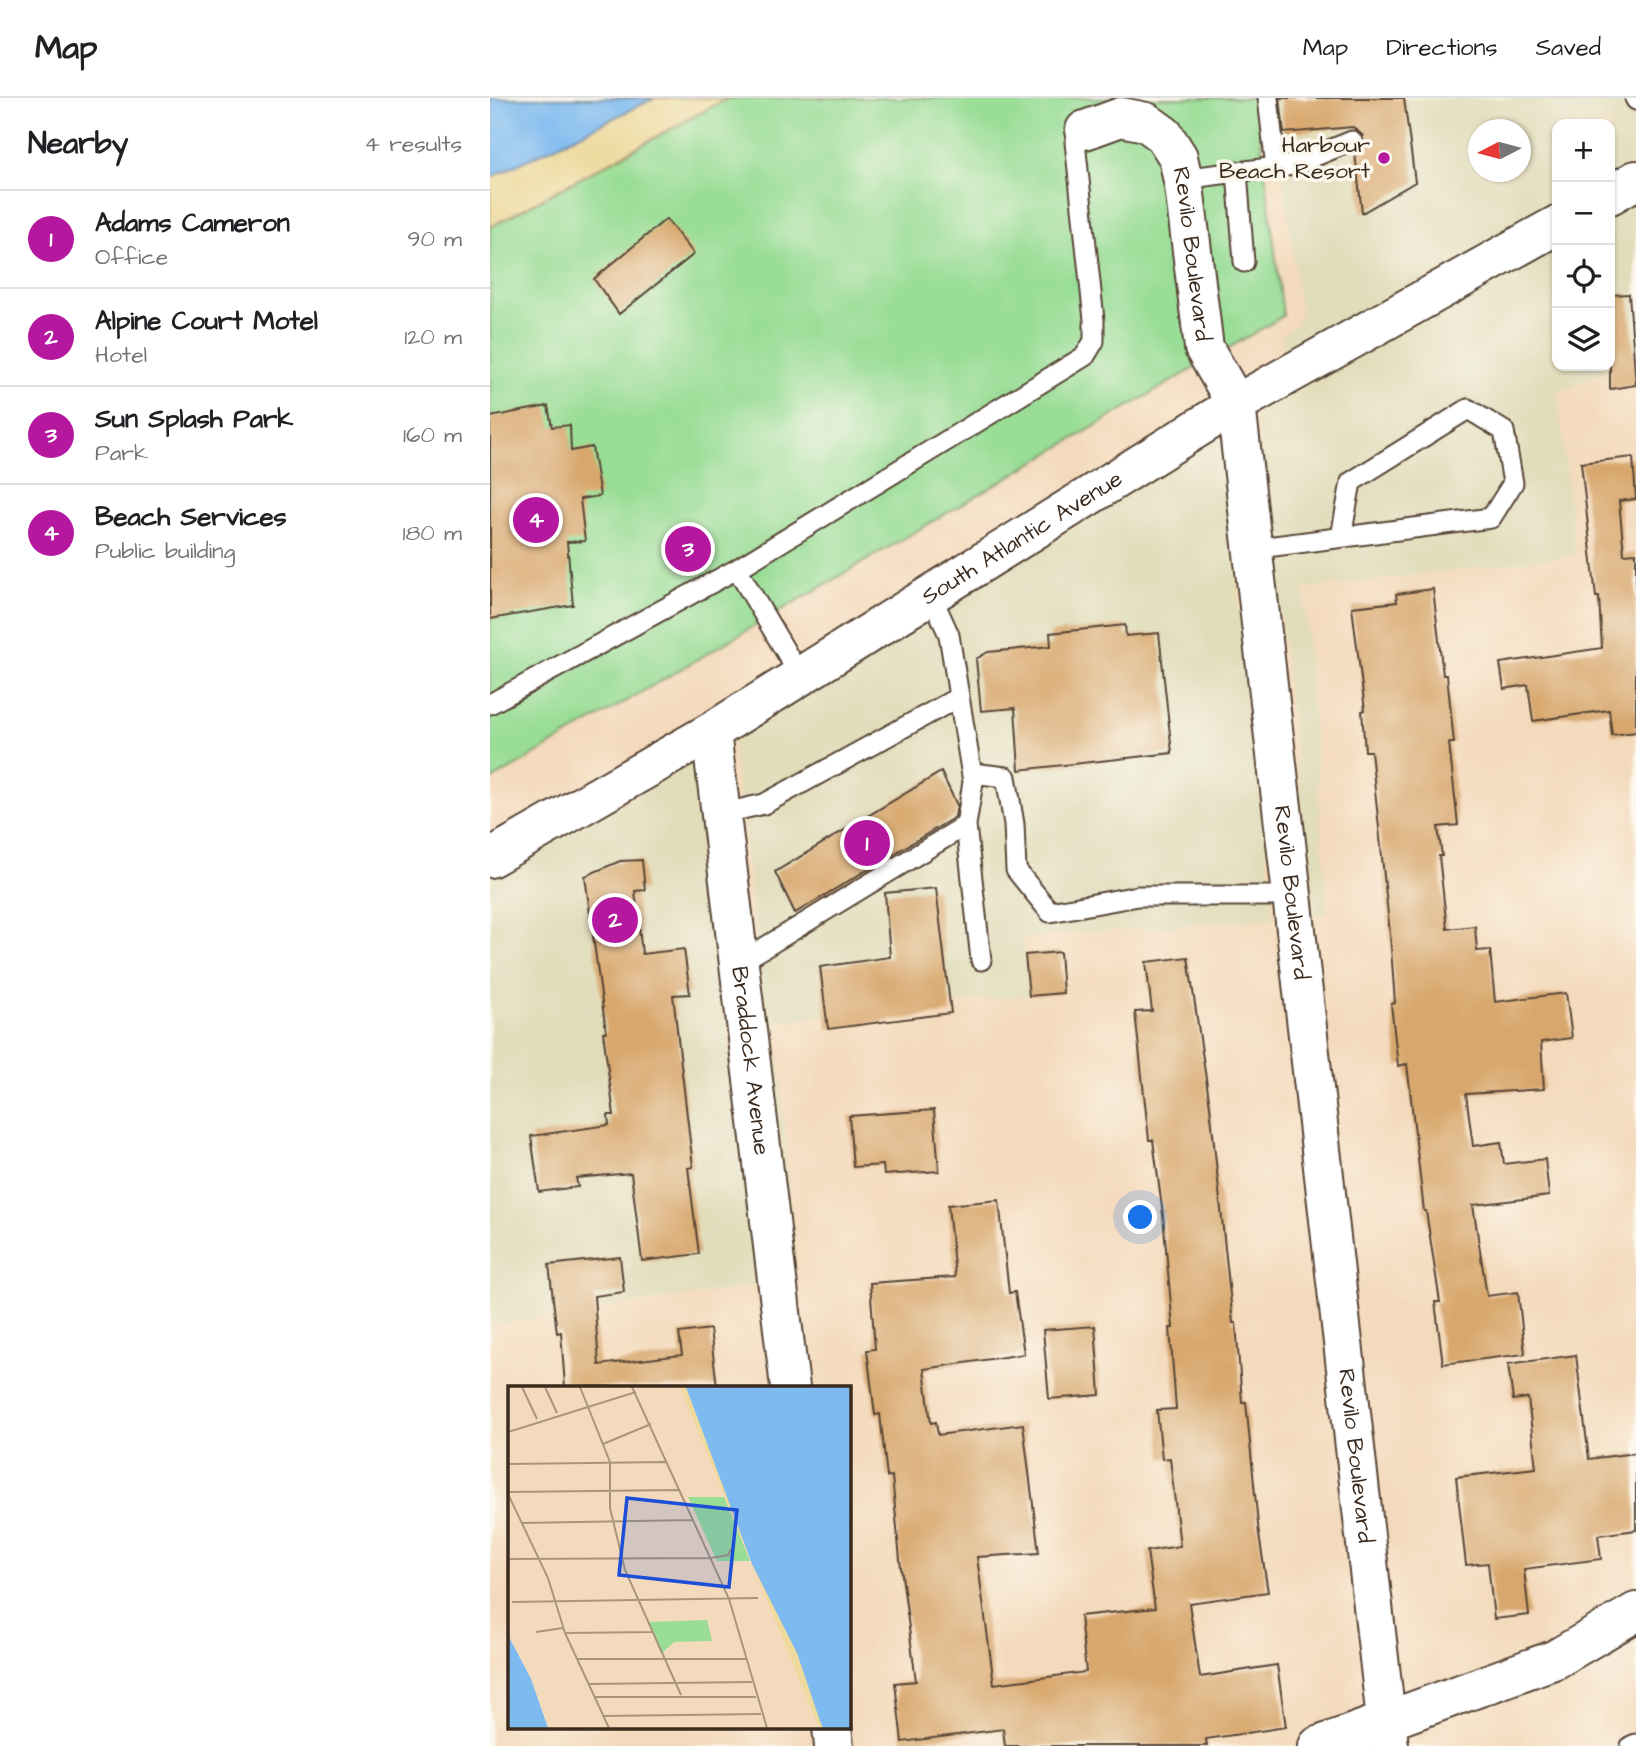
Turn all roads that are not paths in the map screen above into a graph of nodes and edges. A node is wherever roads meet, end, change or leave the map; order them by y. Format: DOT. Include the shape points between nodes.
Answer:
graph roads {
  1 [pos="1268,98"];
  2 [pos="1085,130"];
  3 [pos="1352,141"];
  4 [pos="1276,168"];
  5 [pos="1237,172"];
  6 [pos="1182,179"];
  7 [pos="1636,180"];
  8 [pos="1615,192"];
  9 [pos="1552,228"];
  10 [pos="1244,262"];
  11 [pos="1236,404"];
  12 [pos="1341,537"];
  13 [pos="1252,549"];
  14 [pos="737,569"];
  15 [pos="931,595"];
  16 [pos="800,676"];
  17 [pos="959,697"];
  18 [pos="490,704"];
  19 [pos="711,732"];
  20 [pos="972,772"];
  21 [pos="721,814"];
  22 [pos="966,825"];
  23 [pos="490,858"];
  24 [pos="1292,896"];
  25 [pos="981,960"];
  26 [pos="739,963"];
  27 [pos="790,1386"];
  28 [pos="1636,1612"];
  29 [pos="832,1728"];
  30 [pos="1387,1734"];
  31 [pos="1636,1744"];
  32 [pos="834,1746"];
  33 [pos="1318,1746"];
  34 [pos="1631,1746"];
  1 -- 4 [label="lane"];
  2 -- 6 [label="street, Revilo Boulevard" via="1121,117 1146,122 1164,135 1178,157"];
  2 -- 14 [label="lane" via="1075,142 1094,320 1094,341 1085,356"];
  3 -- 4 [label="lane"];
  4 -- 5 [label="lane"];
  5 -- 6 [label="lane"];
  5 -- 10 [label="lane"];
  6 -- 11 [label="street, Revilo Boulevard" via="1204,348"];
  7 -- 8 [label="street"];
  9 -- 11 [label="street, South Atlantic Avenue"];
  11 -- 13 [label="street, Revilo Boulevard"];
  11 -- 15 [label="street, South Atlantic Avenue"];
  12 -- 12 [label="lane" via="1491,518 1513,483 1504,430 1468,409 1351,482"];
  12 -- 13 [label="lane"];
  13 -- 24 [label="street, Revilo Boulevard"];
  14 -- 16 [label="lane"];
  14 -- 18 [label="lane"];
  15 -- 16 [label="street, South Atlantic Avenue"];
  15 -- 17 [label="lane" via="949,635"];
  16 -- 19 [label="street, South Atlantic Avenue"];
  17 -- 20 [label="lane"];
  17 -- 21 [label="lane" via="764,804"];
  19 -- 21 [label="street, Braddock Avenue"];
  19 -- 23 [label="street, South Atlantic Avenue"];
  20 -- 22 [label="lane"];
  20 -- 24 [label="lane" via="1006,777 1016,870 1050,912 1138,896"];
  21 -- 26 [label="street, Braddock Avenue"];
  22 -- 25 [label="lane"];
  22 -- 26 [label="lane"];
  24 -- 30 [label="street, Revilo Boulevard"];
  26 -- 27 [label="street, Braddock Avenue"];
  28 -- 30 [label="street" via="1556,1659"];
  29 -- 32 [label="street"];
  30 -- 33 [label="street"];
  31 -- 34 [label="lane"];
}
